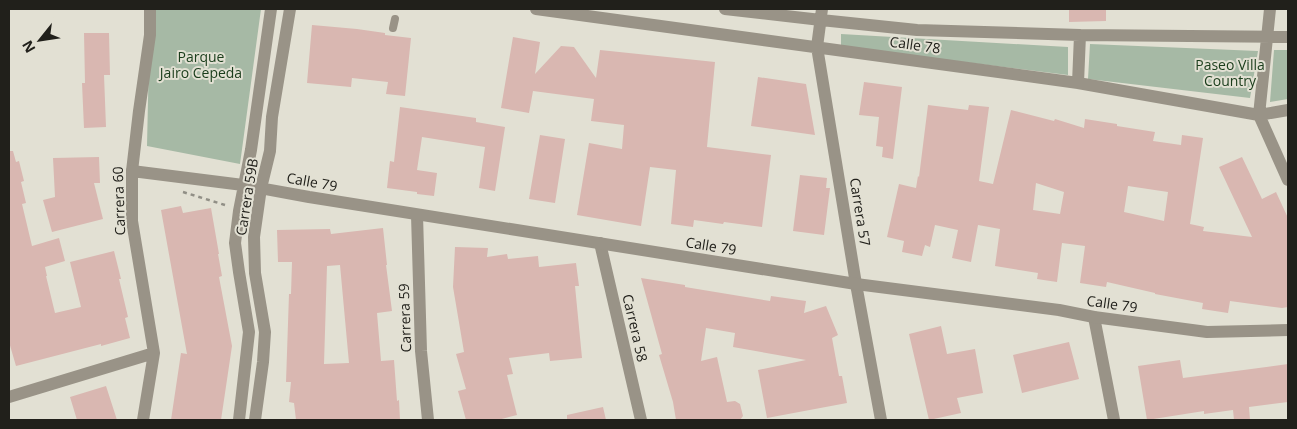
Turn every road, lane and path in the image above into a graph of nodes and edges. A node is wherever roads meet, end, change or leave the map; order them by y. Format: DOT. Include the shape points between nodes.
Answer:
graph roads {
  1 [pos="150,9"];
  2 [pos="271,9"];
  3 [pos="290,9"];
  4 [pos="536,9"];
  5 [pos="725,9"];
  6 [pos="1270,9"];
  7 [pos="822,14"];
  8 [pos="395,19"];
  9 [pos="393,28"];
  10 [pos="1080,35"];
  11 [pos="1267,37"];
  12 [pos="1288,37"];
  13 [pos="817,47"];
  14 [pos="1078,83"];
  15 [pos="1288,110"];
  16 [pos="1260,115"];
  17 [pos="132,170"];
  18 [pos="1288,180"];
  19 [pos="243,185"];
  20 [pos="261,188"];
  21 [pos="178,191"];
  22 [pos="225,205"];
  23 [pos="417,215"];
  24 [pos="600,243"];
  25 [pos="856,284"];
  26 [pos="1094,317"];
  27 [pos="1288,330"];
  28 [pos="154,353"];
  29 [pos="9,397"];
  30 [pos="240,415"];
  31 [pos="256,416"];
  32 [pos="143,420"];
  33 [pos="428,420"];
  34 [pos="641,420"];
  35 [pos="881,420"];
  36 [pos="1114,420"];
  1 -- 17 [label="street, Carrera 60" via="150,35"];
  2 -- 19 [label="street, Carrera 59B"];
  3 -- 20 [label="street, Carrera 59B" via="272,117 270,151"];
  4 -- 13 [label="street, Calle 78"];
  5 -- 7 [label="street, Calle 78"];
  6 -- 11 [label="street"];
  7 -- 10 [label="street, Calle 78" via="917,30"];
  7 -- 13 [label="street, Carrera 57"];
  8 -- 9 [label="lane"];
  10 -- 11 [label="street, Calle 78"];
  10 -- 14 [label="street"];
  11 -- 12 [label="street, Calle 78"];
  11 -- 16 [label="street"];
  13 -- 14 [label="street, Calle 78"];
  13 -- 25 [label="street, Carrera 57"];
  14 -- 16 [label="street, Calle 78"];
  15 -- 16 [label="street, Calle 78"];
  16 -- 18 [label="street"];
  17 -- 19 [label="street, Calle 79"];
  17 -- 28 [label="street, Carrera 60" via="132,221"];
  19 -- 20 [label="street, Calle 79"];
  19 -- 30 [label="street, Carrera 59B" via="236,243 249,332"];
  20 -- 23 [label="street, Calle 79"];
  20 -- 31 [label="street, Carrera 59B" via="254,237 255,273 265,332"];
  21 -- 22 [label="path"];
  23 -- 24 [label="street, Calle 79"];
  23 -- 33 [label="street, Carrera 59" via="421,350"];
  24 -- 25 [label="street, Calle 79"];
  24 -- 34 [label="street, Carrera 58"];
  25 -- 26 [label="street, Calle 79"];
  25 -- 35 [label="street, Carrera 57"];
  26 -- 27 [label="street, Calle 79" via="1207,332"];
  26 -- 36 [label="street"];
  28 -- 29 [label="street"];
  28 -- 32 [label="street, Carrera 60"];
  30 -- 31 [label="street"];
}
